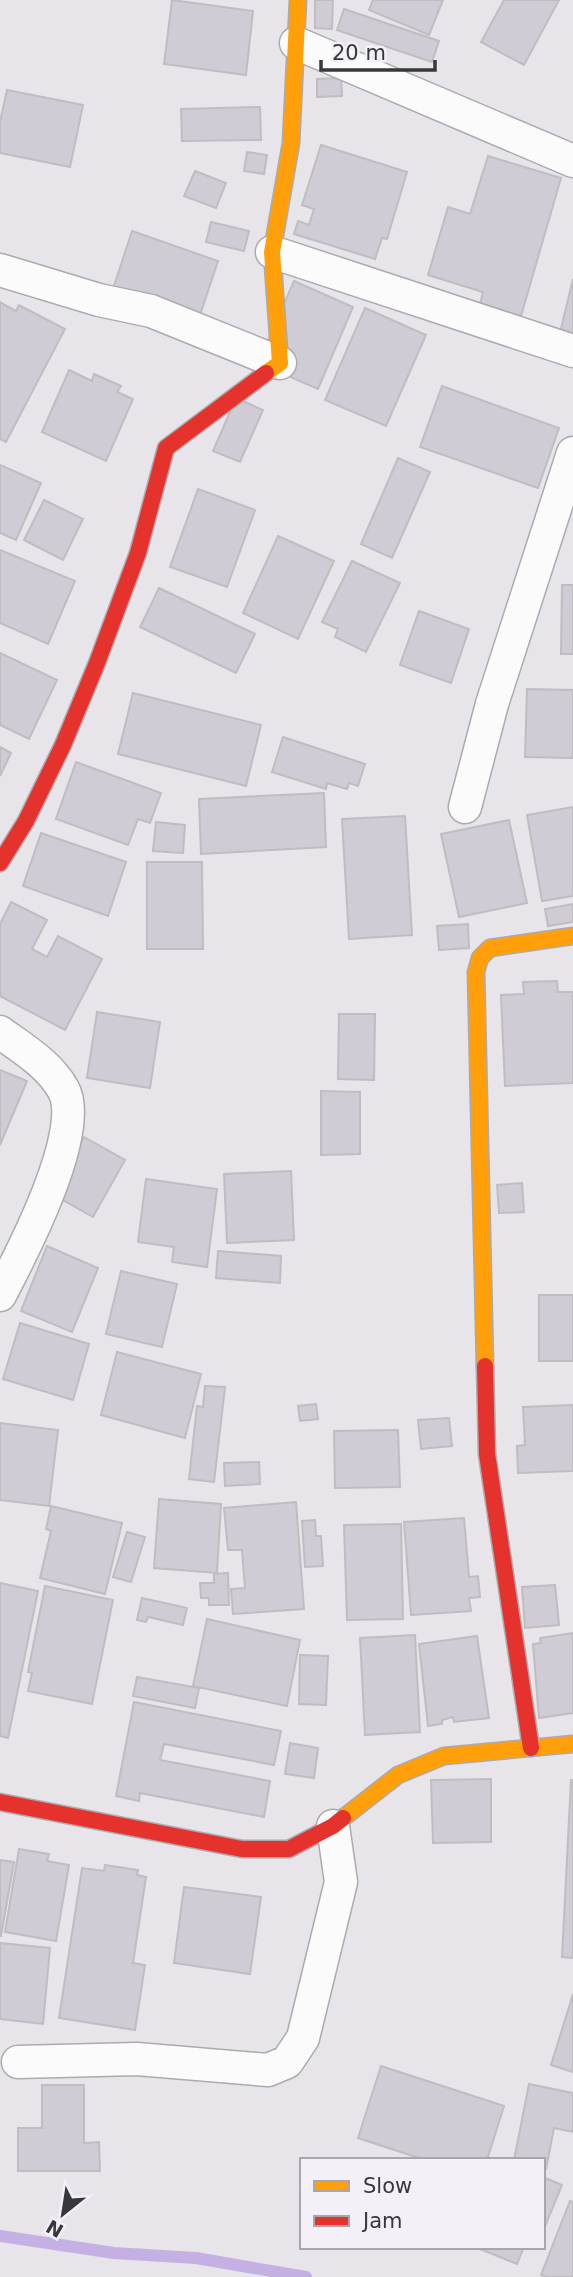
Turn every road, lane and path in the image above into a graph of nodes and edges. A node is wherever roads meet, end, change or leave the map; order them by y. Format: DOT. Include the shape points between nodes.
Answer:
graph roads {
  1 [pos="298,0"];
  2 [pos="296,43"];
  3 [pos="573,161"];
  4 [pos="272,252"];
  5 [pos="0,270"];
  6 [pos="573,351"];
  7 [pos="280,363"];
  8 [pos="573,453"];
  9 [pos="465,807"];
  10 [pos="0,863"];
  11 [pos="573,936"];
  12 [pos="0,1032"];
  13 [pos="0,1294"];
  14 [pos="573,1744"];
  15 [pos="531,1748"];
  16 [pos="0,1802"];
  17 [pos="333,1826"];
  18 [pos="18,2062"];
  1 -- 2 [label="street"];
  2 -- 3 [label="street"];
  2 -- 4 [label="street" via="291,143"];
  4 -- 6 [label="street"];
  4 -- 7 [label="street"];
  5 -- 7 [label="street" via="151,312"];
  7 -- 10 [label="street" via="166,448 138,553 97,663 63,745"];
  8 -- 9 [label="street" via="492,704"];
  11 -- 15 [label="street" via="490,948 480,958 476,972 487,1454"];
  12 -- 13 [label="street" via="43,1063 64,1090 69,1107 65,1140 49,1188"];
  14 -- 15 [label="street"];
  15 -- 17 [label="street" via="443,1756 398,1775"];
  16 -- 17 [label="street" via="242,1849 289,1849"];
  17 -- 18 [label="street" via="341,1882 303,2038 287,2062 268,2070 136,2059"];
}
